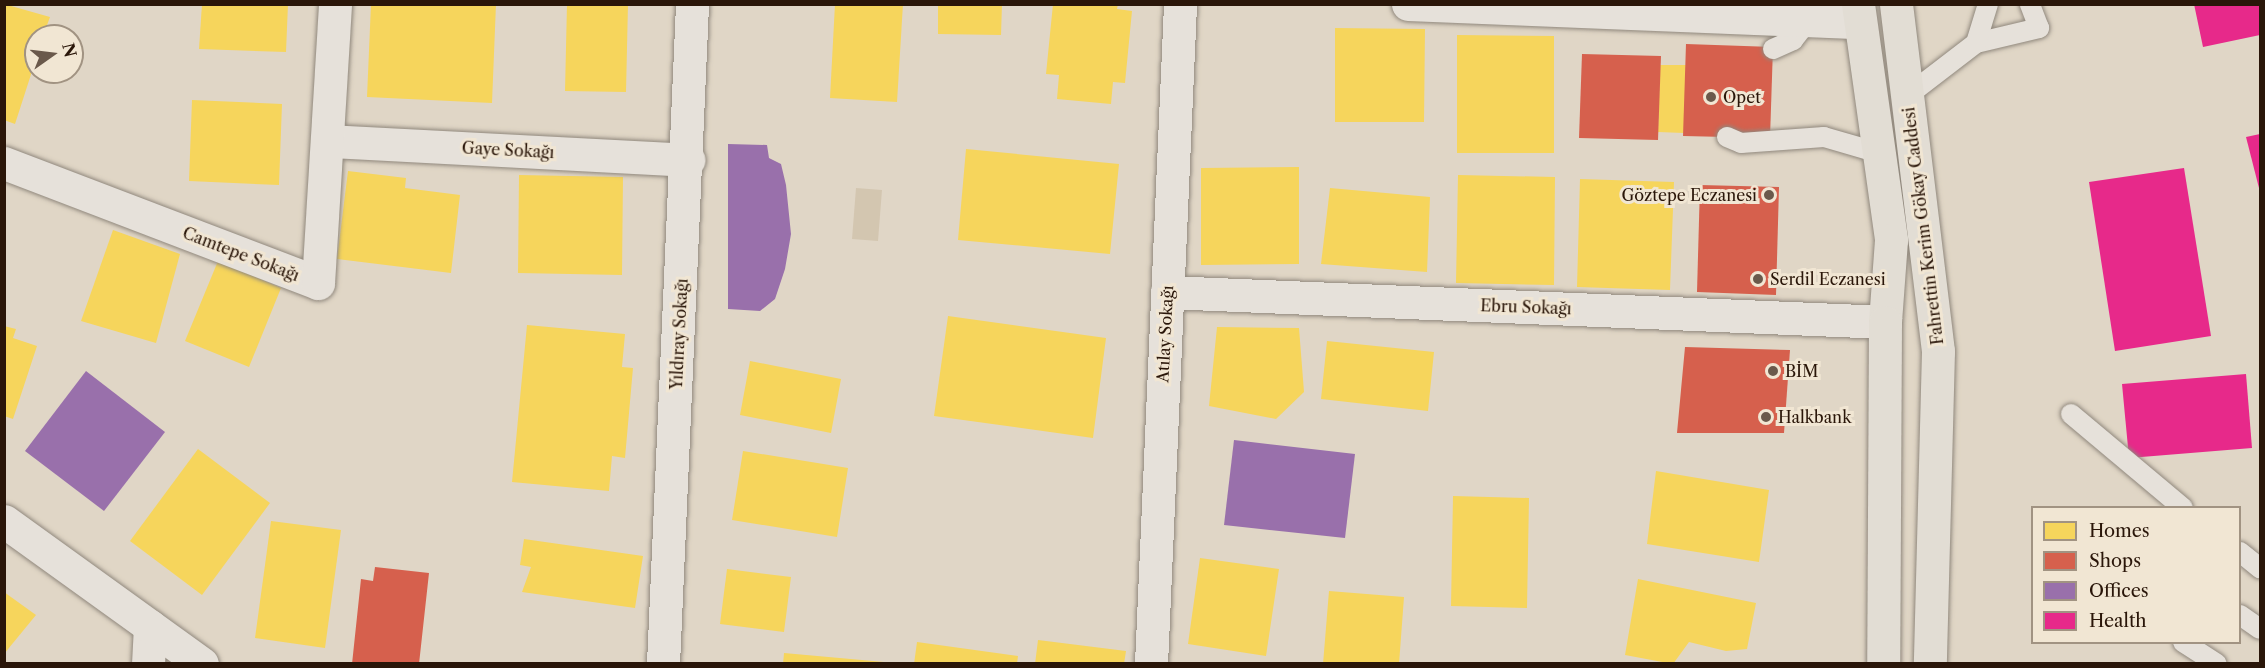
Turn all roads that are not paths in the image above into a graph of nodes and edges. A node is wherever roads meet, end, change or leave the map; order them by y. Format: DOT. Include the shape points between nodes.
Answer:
graph roads {
  1 [pos="335,4"];
  2 [pos="692,4"];
  3 [pos="1180,4"];
  4 [pos="1408,4"];
  5 [pos="1896,4"];
  6 [pos="1988,4"];
  7 [pos="2030,4"];
  8 [pos="1859,13"];
  9 [pos="1808,21"];
  10 [pos="1976,43"];
  11 [pos="1773,50"];
  12 [pos="1907,96"];
  13 [pos="1726,137"];
  14 [pos="329,141"];
  15 [pos="1879,153"];
  16 [pos="688,160"];
  17 [pos="4,163"];
  18 [pos="1167,292"];
  19 [pos="1885,322"];
  20 [pos="2070,414"];
  21 [pos="2182,506"];
  22 [pos="4,521"];
  23 [pos="2241,553"];
  24 [pos="2260,568"];
  25 [pos="2241,616"];
  26 [pos="150,626"];
  27 [pos="2260,629"];
  28 [pos="2186,644"];
  29 [pos="148,663"];
  30 [pos="202,663"];
  31 [pos="663,663"];
  32 [pos="1151,663"];
  33 [pos="1882,663"];
  34 [pos="1930,663"];
  35 [pos="2217,663"];
  1 -- 14 [label="street, Camtepe Sokağı"];
  2 -- 16 [label="street, Yıldıray Sokağı"];
  3 -- 18 [label="street, Atılay Sokağı"];
  4 -- 9 [label="street"];
  5 -- 12 [label="main road, Fahrettin Kerim Gökay Caddesi"];
  6 -- 10 [label="lane"];
  7 -- 10 [label="lane" via="2039,28"];
  8 -- 9 [label="street"];
  8 -- 15 [label="main road, Fahrettin Kerim Gökay Caddesi"];
  9 -- 11 [label="lane" via="1793,40"];
  10 -- 12 [label="lane"];
  12 -- 34 [label="main road, Fahrettin Kerim Gökay Caddesi" via="1938,351"];
  13 -- 15 [label="lane" via="1741,143 1824,138"];
  14 -- 16 [label="street, Gaye Sokağı"];
  14 -- 17 [label="street, Camtepe Sokağı" via="318,283"];
  15 -- 19 [label="main road, Fahrettin Kerim Gökay Caddesi" via="1891,240"];
  16 -- 31 [label="street, Yıldıray Sokağı"];
  18 -- 19 [label="street, Ebru Sokağı"];
  18 -- 32 [label="street, Atılay Sokağı"];
  19 -- 33 [label="main road, Fahrettin Kerim Gökay Caddesi"];
  20 -- 21 [label="lane"];
  22 -- 26 [label="street"];
  23 -- 24 [label="lane"];
  25 -- 27 [label="lane"];
  26 -- 29 [label="street"];
  26 -- 30 [label="street"];
  28 -- 35 [label="lane"];
}
